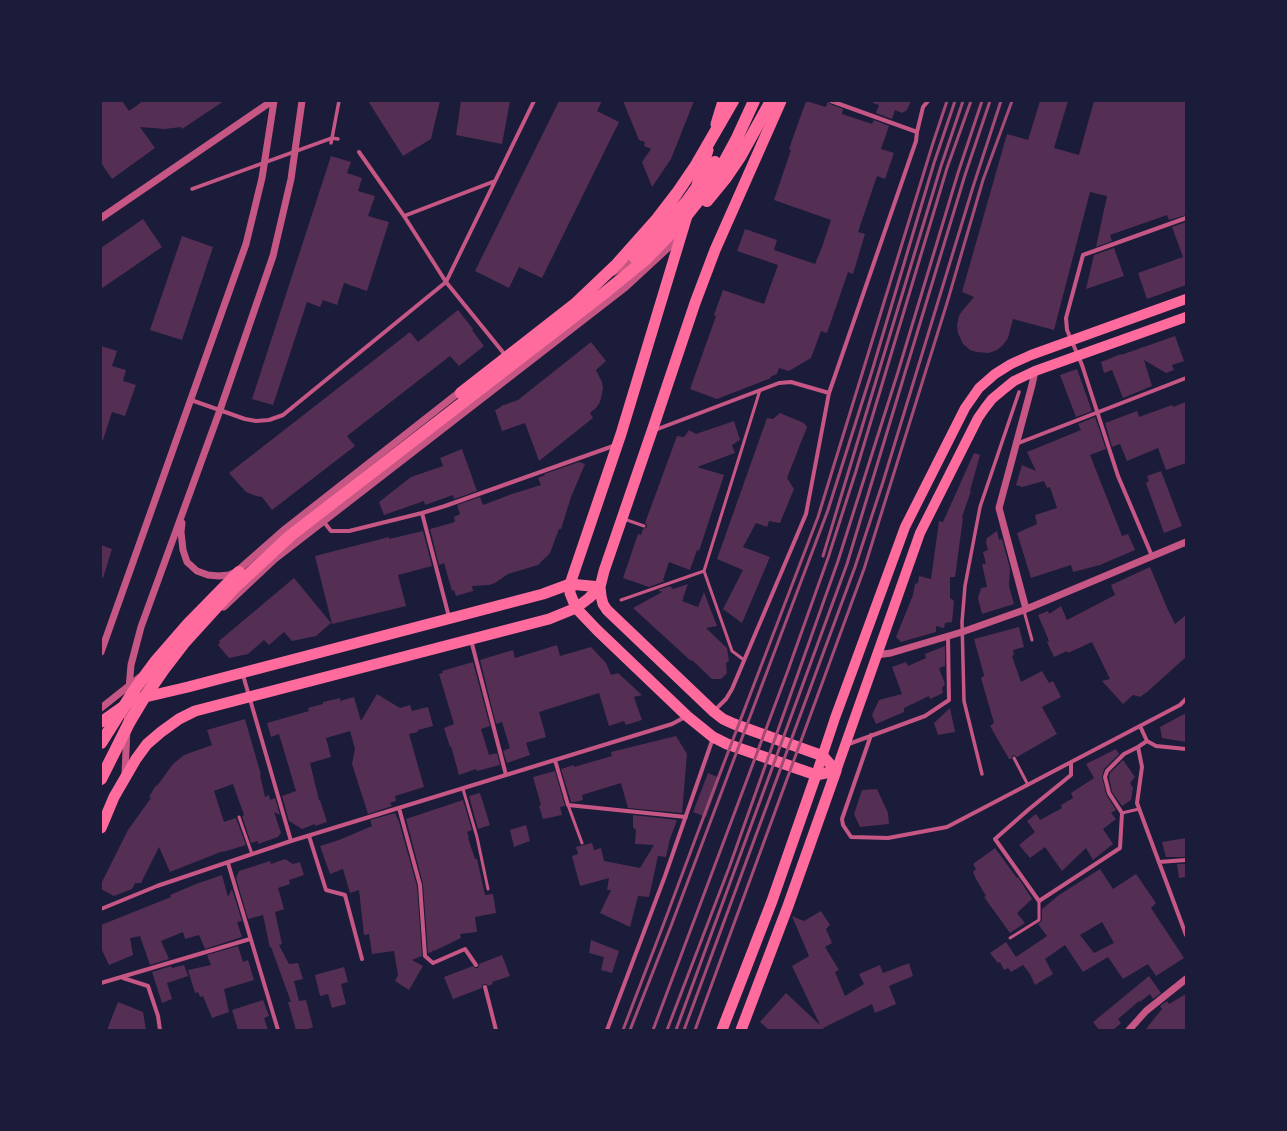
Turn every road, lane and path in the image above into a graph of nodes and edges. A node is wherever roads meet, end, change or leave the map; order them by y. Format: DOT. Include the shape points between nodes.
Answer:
graph roads {
  1 [pos="273,101"];
  2 [pos="302,101"];
  3 [pos="339,101"];
  4 [pos="534,101"];
  5 [pos="724,101"];
  6 [pos="733,101"];
  7 [pos="754,101"];
  8 [pos="771,101"];
  9 [pos="781,101"];
  10 [pos="831,101"];
  11 [pos="928,101"];
  12 [pos="917,132"];
  13 [pos="332,138"];
  14 [pos="338,139"];
  15 [pos="331,143"];
  16 [pos="359,152"];
  17 [pos="495,181"];
  18 [pos="192,189"];
  19 [pos="404,216"];
  20 [pos="101,218"];
  21 [pos="1186,218"];
  22 [pos="681,237"];
  23 [pos="662,243"];
  24 [pos="446,282"];
  25 [pos="1186,299"];
  26 [pos="575,304"];
  27 [pos="1186,317"];
  28 [pos="1071,341"];
  29 [pos="506,356"];
  30 [pos="1079,356"];
  31 [pos="1035,371"];
  32 [pos="1186,378"];
  33 [pos="760,390"];
  34 [pos="1019,392"];
  35 [pos="829,393"];
  36 [pos="192,400"];
  37 [pos="220,410"];
  38 [pos="1098,413"];
  39 [pos="652,431"];
  40 [pos="618,444"];
  41 [pos="1016,444"];
  42 [pos="182,513"];
  43 [pos="422,513"];
  44 [pos="622,518"];
  45 [pos="324,522"];
  46 [pos="644,526"];
  47 [pos="1186,542"];
  48 [pos="1152,556"];
  49 [pos="704,571"];
  50 [pos="237,572"];
  51 [pos="570,584"];
  52 [pos="600,587"];
  53 [pos="621,600"];
  54 [pos="576,608"];
  55 [pos="1025,609"];
  56 [pos="216,614"];
  57 [pos="450,618"];
  58 [pos="962,632"];
  59 [pos="948,637"];
  60 [pos="471,640"];
  61 [pos="1032,640"];
  62 [pos="184,643"];
  63 [pos="101,652"];
  64 [pos="876,655"];
  65 [pos="744,660"];
  66 [pos="242,672"];
  67 [pos="129,685"];
  68 [pos="249,697"];
  69 [pos="1186,699"];
  70 [pos="128,703"];
  71 [pos="101,708"];
  72 [pos="714,712"];
  73 [pos="687,716"];
  74 [pos="101,722"];
  75 [pos="1140,726"];
  76 [pos="871,735"];
  77 [pos="713,737"];
  78 [pos="1147,741"];
  79 [pos="101,742"];
  80 [pos="846,745"];
  81 [pos="1138,747"];
  82 [pos="1186,749"];
  83 [pos="823,756"];
  84 [pos="1014,758"];
  85 [pos="555,760"];
  86 [pos="1070,762"];
  87 [pos="836,771"];
  88 [pos="982,774"];
  89 [pos="506,775"];
  90 [pos="816,775"];
  91 [pos="125,776"];
  92 [pos="101,779"];
  93 [pos="1028,785"];
  94 [pos="463,789"];
  95 [pos="568,805"];
  96 [pos="399,808"];
  97 [pos="1139,808"];
  98 [pos="1124,813"];
  99 [pos="239,817"];
  100 [pos="686,817"];
  101 [pos="101,828"];
  102 [pos="309,836"];
  103 [pos="291,841"];
  104 [pos="582,843"];
  105 [pos="252,854"];
  106 [pos="1186,860"];
  107 [pos="1159,862"];
  108 [pos="228,863"];
  109 [pos="488,889"];
  110 [pos="1039,901"];
  111 [pos="101,909"];
  112 [pos="1186,935"];
  113 [pos="1010,938"];
  114 [pos="250,939"];
  115 [pos="362,959"];
  116 [pos="476,965"];
  117 [pos="123,978"];
  118 [pos="1186,979"];
  119 [pos="101,983"];
  120 [pos="485,987"];
  121 [pos="160,1030"];
  122 [pos="278,1030"];
  123 [pos="496,1030"];
  124 [pos="607,1030"];
  125 [pos="722,1030"];
  126 [pos="741,1030"];
  127 [pos="1129,1030"];
  1 -- 20 [label="street"];
  1 -- 36 [label="street" via="262,178 246,244"];
  2 -- 37 [label="street" via="291,179 273,256"];
  3 -- 13 [label="street"];
  4 -- 17 [label="street"];
  5 -- 22 [label="highway"];
  6 -- 26 [label="highway" via="696,165 657,219 617,264"];
  7 -- 23 [label="highway" via="737,138 710,185 692,210"];
  7 -- 26 [label="highway" via="687,201 628,262"];
  8 -- 23 [label="highway" via="725,179 691,218"];
  9 -- 39 [label="highway" via="715,250"];
  10 -- 12 [label="street"];
  11 -- 12 [label="street"];
  12 -- 35 [label="street"];
  13 -- 14 [label="street"];
  13 -- 15 [label="street"];
  13 -- 18 [label="street"];
  16 -- 19 [label="street"];
  17 -- 19 [label="street"];
  17 -- 24 [label="street"];
  19 -- 24 [label="street"];
  21 -- 28 [label="street" via="1083,255 1066,318"];
  22 -- 29 [label="street" via="613,272"];
  22 -- 40 [label="highway"];
  22 -- 45 [label="street" via="626,287"];
  23 -- 62 [label="highway" via="602,295 290,536 234,588"];
  24 -- 29 [label="street"];
  24 -- 37 [label="street" via="283,415 256,421"];
  25 -- 28 [label="main road"];
  26 -- 79 [label="highway" via="254,557 204,607 155,662"];
  27 -- 30 [label="main road"];
  28 -- 30 [label="street"];
  28 -- 83 [label="main road" via="1031,355 995,374 979,388 965,408 905,527"];
  29 -- 50 [label="street" via="285,529"];
  30 -- 31 [label="main road"];
  30 -- 38 [label="street"];
  31 -- 41 [label="street"];
  31 -- 64 [label="main road" via="1004,389 992,399 978,418 920,533"];
  32 -- 38 [label="street"];
  33 -- 35 [label="street" via="791,382"];
  33 -- 39 [label="street"];
  33 -- 49 [label="lane"];
  34 -- 58 [label="street" via="980,507 965,586"];
  35 -- 65 [label="street" via="806,514"];
  36 -- 37 [label="street"];
  36 -- 63 [label="street"];
  37 -- 42 [label="street"];
  38 -- 41 [label="street"];
  38 -- 48 [label="street" via="1118,476"];
  39 -- 44 [label="highway"];
  40 -- 43 [label="street"];
  40 -- 51 [label="highway"];
  41 -- 55 [label="street" via="999,508"];
  42 -- 50 [label="street" via="181,532 187,562 196,571 208,575 229,575"];
  42 -- 67 [label="street" via="141,627 131,665"];
  43 -- 45 [label="street" via="349,531 331,531"];
  43 -- 57 [label="street"];
  44 -- 46 [label="lane"];
  44 -- 52 [label="highway"];
  45 -- 56 [label="street" via="275,559"];
  47 -- 48 [label="street"];
  48 -- 55 [label="street"];
  49 -- 53 [label="lane"];
  49 -- 65 [label="lane" via="732,651"];
  50 -- 56 [label="street" via="226,586"];
  51 -- 52 [label="highway"];
  51 -- 54 [label="highway"];
  51 -- 57 [label="highway" via="543,594"];
  52 -- 54 [label="highway"];
  52 -- 72 [label="highway" via="603,604 607,610"];
  54 -- 60 [label="highway" via="549,619"];
  54 -- 73 [label="highway"];
  55 -- 58 [label="street"];
  55 -- 61 [label="lane"];
  56 -- 62 [label="street"];
  57 -- 66 [label="highway"];
  58 -- 59 [label="street"];
  58 -- 88 [label="street" via="964,701"];
  59 -- 64 [label="street"];
  59 -- 76 [label="street" via="949,700 925,716"];
  60 -- 68 [label="highway"];
  60 -- 89 [label="street"];
  62 -- 67 [label="street"];
  62 -- 92 [label="highway" via="144,698"];
  64 -- 80 [label="main road"];
  65 -- 72 [label="street" via="732,689"];
  66 -- 68 [label="street"];
  66 -- 70 [label="highway"];
  67 -- 70 [label="street"];
  67 -- 71 [label="street"];
  68 -- 91 [label="highway" via="195,711 179,719 147,744"];
  68 -- 103 [label="street"];
  69 -- 75 [label="street" via="1180,705"];
  70 -- 74 [label="highway"];
  70 -- 91 [label="street"];
  72 -- 83 [label="highway" via="734,724"];
  73 -- 77 [label="highway"];
  73 -- 85 [label="street" via="672,724"];
  75 -- 78 [label="street"];
  75 -- 86 [label="street"];
  76 -- 80 [label="street"];
  76 -- 93 [label="street" via="842,819 851,837 888,838 948,827"];
  77 -- 90 [label="highway"];
  77 -- 100 [label="street"];
  78 -- 81 [label="street"];
  78 -- 82 [label="street" via="1156,746"];
  80 -- 87 [label="main road"];
  81 -- 97 [label="street" via="1142,767 1137,803"];
  81 -- 98 [label="street" via="1124,754 1107,771 1105,777 1109,793"];
  83 -- 87 [label="highway"];
  83 -- 90 [label="main road"];
  84 -- 93 [label="lane"];
  85 -- 89 [label="street"];
  85 -- 95 [label="street"];
  86 -- 93 [label="street"];
  86 -- 110 [label="street" via="1071,775 995,839"];
  87 -- 90 [label="highway"];
  87 -- 126 [label="highway"];
  89 -- 94 [label="street"];
  90 -- 125 [label="highway" via="772,901"];
  91 -- 101 [label="highway"];
  94 -- 96 [label="street"];
  94 -- 109 [label="lane" via="477,836"];
  95 -- 100 [label="street"];
  95 -- 104 [label="lane"];
  96 -- 102 [label="street"];
  96 -- 116 [label="street" via="420,885 425,956 433,963 465,948"];
  97 -- 98 [label="lane"];
  97 -- 107 [label="street"];
  98 -- 110 [label="street" via="1120,848"];
  99 -- 105 [label="lane"];
  100 -- 124 [label="street"];
  102 -- 103 [label="street"];
  102 -- 115 [label="street" via="326,890 345,895"];
  103 -- 105 [label="street"];
  105 -- 108 [label="street"];
  106 -- 107 [label="street"];
  107 -- 112 [label="street"];
  108 -- 111 [label="street" via="157,886"];
  108 -- 114 [label="street"];
  110 -- 113 [label="lane" via="1039,920"];
  114 -- 117 [label="street"];
  114 -- 122 [label="street"];
  117 -- 119 [label="street"];
  117 -- 121 [label="street" via="148,986"];
  118 -- 127 [label="street" via="1146,1011"];
  120 -- 123 [label="street"];
}
